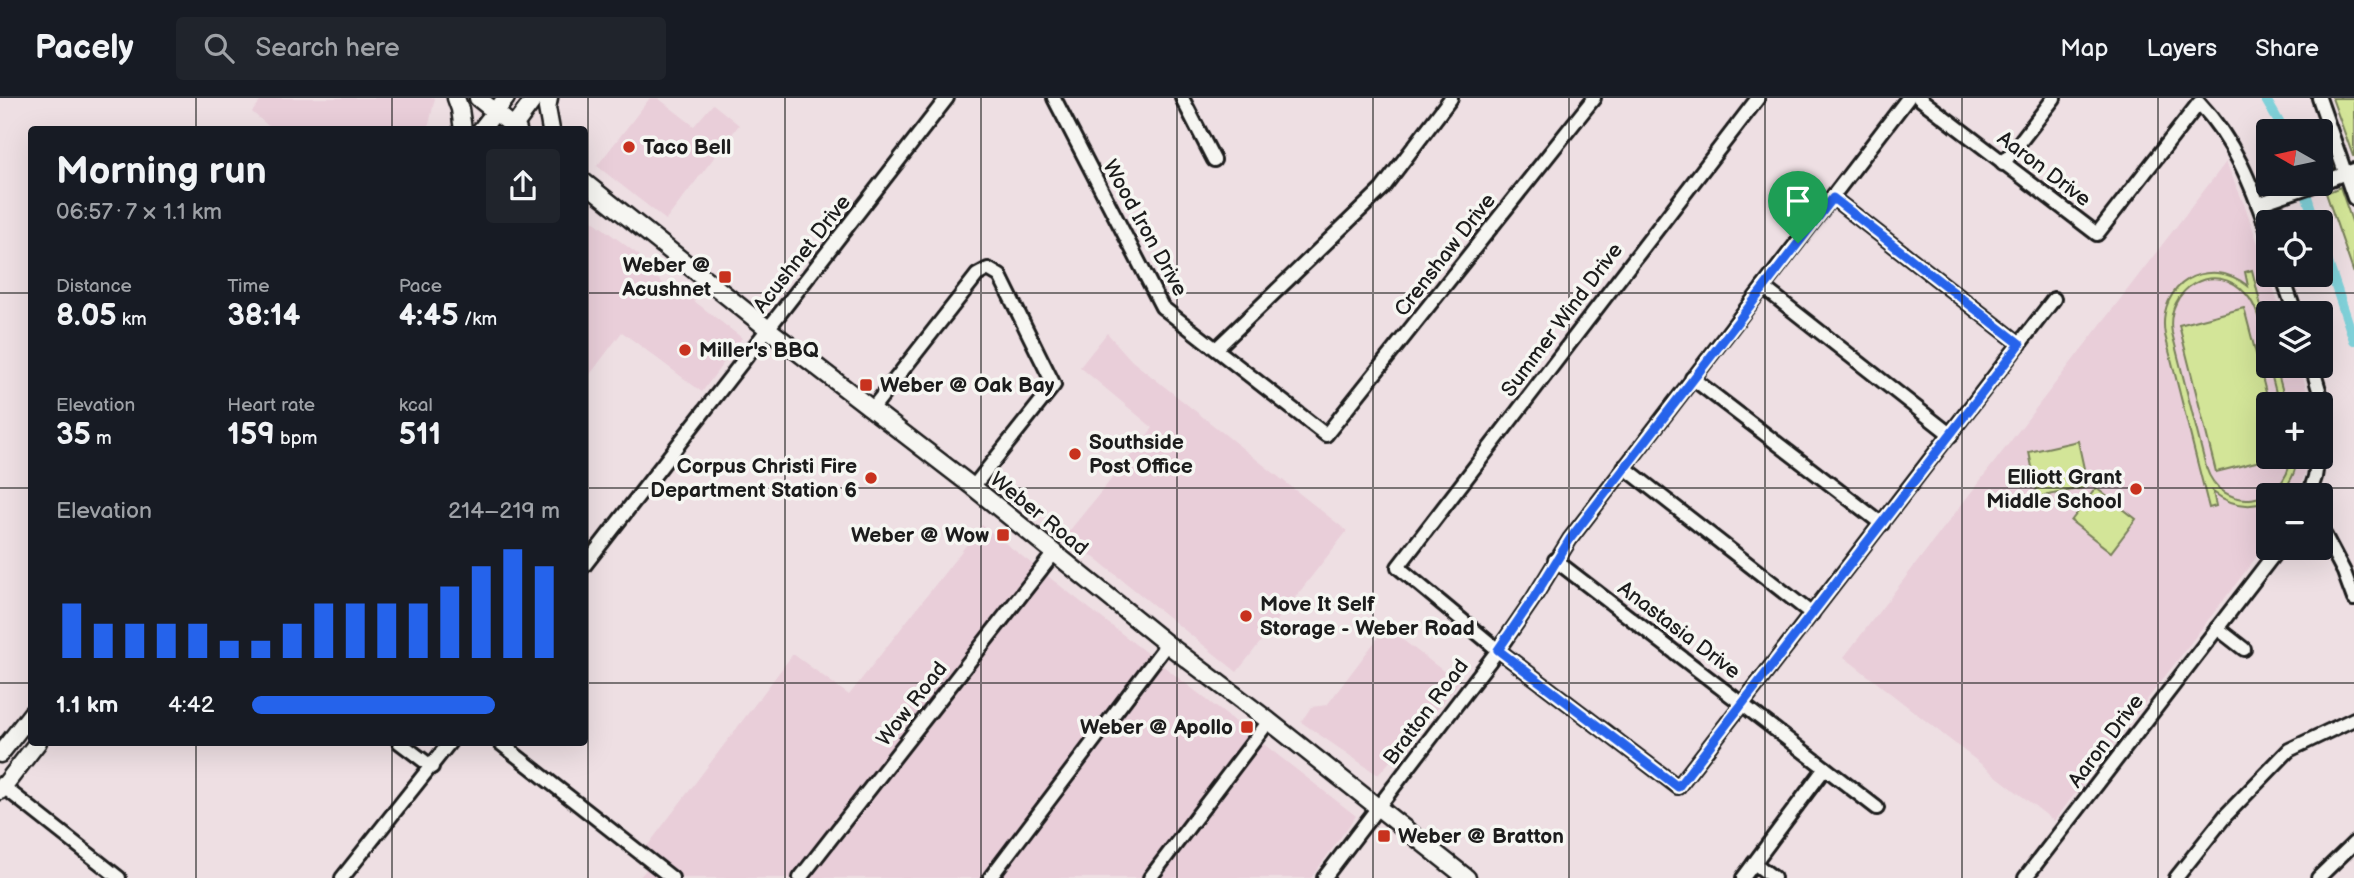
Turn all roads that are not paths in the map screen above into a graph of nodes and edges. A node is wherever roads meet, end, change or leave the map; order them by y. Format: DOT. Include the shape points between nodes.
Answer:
graph roads {
  1 [pos="456,98"];
  2 [pos="478,98"];
  3 [pos="535,98"];
  4 [pos="548,98"];
  5 [pos="947,98"];
  6 [pos="1054,98"];
  7 [pos="1182,98"];
  8 [pos="1451,98"];
  9 [pos="1594,98"];
  10 [pos="1758,98"];
  11 [pos="1908,98"];
  12 [pos="1919,98"];
  13 [pos="2054,98"];
  14 [pos="2319,98"];
  15 [pos="500,105"];
  16 [pos="462,126"];
  17 [pos="484,126"];
  18 [pos="513,126"];
  19 [pos="515,126"];
  20 [pos="550,126"];
  21 [pos="1214,160"];
  22 [pos="2003,164"];
  23 [pos="2350,172"];
  24 [pos="2333,178"];
  25 [pos="588,185"];
  26 [pos="2281,196"];
  27 [pos="1833,198"];
  28 [pos="2354,198"];
  29 [pos="2259,204"];
  30 [pos="2261,210"];
  31 [pos="1763,287"];
  32 [pos="2054,299"];
  33 [pos="768,329"];
  34 [pos="2020,344"];
  35 [pos="1216,349"];
  36 [pos="1692,378"];
  37 [pos="872,409"];
  38 [pos="1326,435"];
  39 [pos="1951,435"];
  40 [pos="1624,467"];
  41 [pos="973,487"];
  42 [pos="1882,524"];
  43 [pos="2333,551"];
  44 [pos="1054,553"];
  45 [pos="1555,560"];
  46 [pos="2270,560"];
  47 [pos="588,561"];
  48 [pos="2354,599"];
  49 [pos="1812,614"];
  50 [pos="2217,628"];
  51 [pos="1167,644"];
  52 [pos="2244,649"];
  53 [pos="1498,650"];
  54 [pos="1743,703"];
  55 [pos="28,718"];
  56 [pos="2354,719"];
  57 [pos="1269,721"];
  58 [pos="35,746"];
  59 [pos="404,746"];
  60 [pos="447,746"];
  61 [pos="504,746"];
  62 [pos="0,754"];
  63 [pos="432,767"];
  64 [pos="1825,768"];
  65 [pos="1,787"];
  66 [pos="1378,807"];
  67 [pos="1877,808"];
  68 [pos="2354,843"];
  69 [pos="1754,863"];
  70 [pos="2027,877"];
  71 [pos="119,878"];
  72 [pos="342,878"];
  73 [pos="671,878"];
  74 [pos="800,878"];
  75 [pos="990,878"];
  76 [pos="1150,878"];
  77 [pos="1324,878"];
  78 [pos="1467,878"];
  79 [pos="1742,878"];
  80 [pos="1774,878"];
  81 [pos="2176,878"];
  82 [pos="2318,878"];
  1 -- 16 [label="main road"];
  2 -- 15 [label="main road"];
  3 -- 19 [label="main road"];
  4 -- 20 [label="main road"];
  5 -- 33 [label="street, Acushnet Drive"];
  6 -- 35 [label="street, Wood Iron Drive" via="1162,307"];
  7 -- 21 [label="street"];
  8 -- 35 [label="street" via="1381,189"];
  9 -- 38 [label="street, Crenshaw Drive"];
  10 -- 53 [label="street, Summer Wind Drive" via="1398,567"];
  11 -- 27 [label="street, Bratton Road"];
  12 -- 22 [label="street, Aaron Drive"];
  13 -- 22 [label="street"];
  14 -- 23 [label="street"];
  15 -- 17 [label="main road"];
  15 -- 18 [label="main road"];
  22 -- 29 [label="street, Aaron Drive" via="2097,234 2199,103 2236,152"];
  23 -- 24 [label="street"];
  23 -- 28 [label="street"];
  25 -- 33 [label="main road, Weber Road"];
  26 -- 29 [label="street"];
  27 -- 31 [label="street, Bratton Road"];
  27 -- 34 [label="street"];
  29 -- 30 [label="street, Aaron Drive"];
  31 -- 36 [label="street, Bratton Road"];
  31 -- 39 [label="street"];
  32 -- 34 [label="street"];
  33 -- 37 [label="main road, Weber Road"];
  33 -- 47 [label="street, Acushnet Drive"];
  34 -- 39 [label="street"];
  35 -- 38 [label="street, Wood Iron Drive"];
  36 -- 40 [label="street, Bratton Road"];
  36 -- 42 [label="street"];
  37 -- 41 [label="main road, Weber Road"];
  37 -- 41 [label="street" via="977,275 988,269 1000,276 1054,385"];
  39 -- 42 [label="street"];
  40 -- 45 [label="street, Bratton Road"];
  40 -- 49 [label="street"];
  41 -- 44 [label="main road, Weber Road"];
  42 -- 49 [label="street"];
  43 -- 48 [label="street"];
  44 -- 51 [label="main road, Weber Road"];
  44 -- 74 [label="street, Wow Road"];
  45 -- 53 [label="street, Bratton Road"];
  45 -- 54 [label="street, Anastasia Drive"];
  46 -- 50 [label="street, Aaron Drive"];
  49 -- 54 [label="street"];
  50 -- 52 [label="street"];
  50 -- 70 [label="street, Aaron Drive"];
  51 -- 57 [label="main road, Weber Road"];
  51 -- 75 [label="street"];
  53 -- 54 [label="street" via="1678,787"];
  53 -- 66 [label="street, Bratton Road"];
  54 -- 64 [label="street, Anastasia Drive"];
  55 -- 62 [label="main road"];
  56 -- 81 [label="street" via="2289,750 2226,815"];
  57 -- 66 [label="main road, Weber Road"];
  57 -- 76 [label="street"];
  58 -- 65 [label="main road"];
  59 -- 63 [label="street"];
  60 -- 63 [label="street"];
  61 -- 73 [label="street"];
  63 -- 72 [label="street"];
  64 -- 67 [label="street, Anastasia Drive"];
  64 -- 69 [label="street"];
  65 -- 71 [label="street"];
  66 -- 77 [label="street, Bratton Road"];
  66 -- 78 [label="main road, Weber Road"];
  68 -- 82 [label="street"];
  69 -- 79 [label="street"];
  69 -- 80 [label="street"];
}
